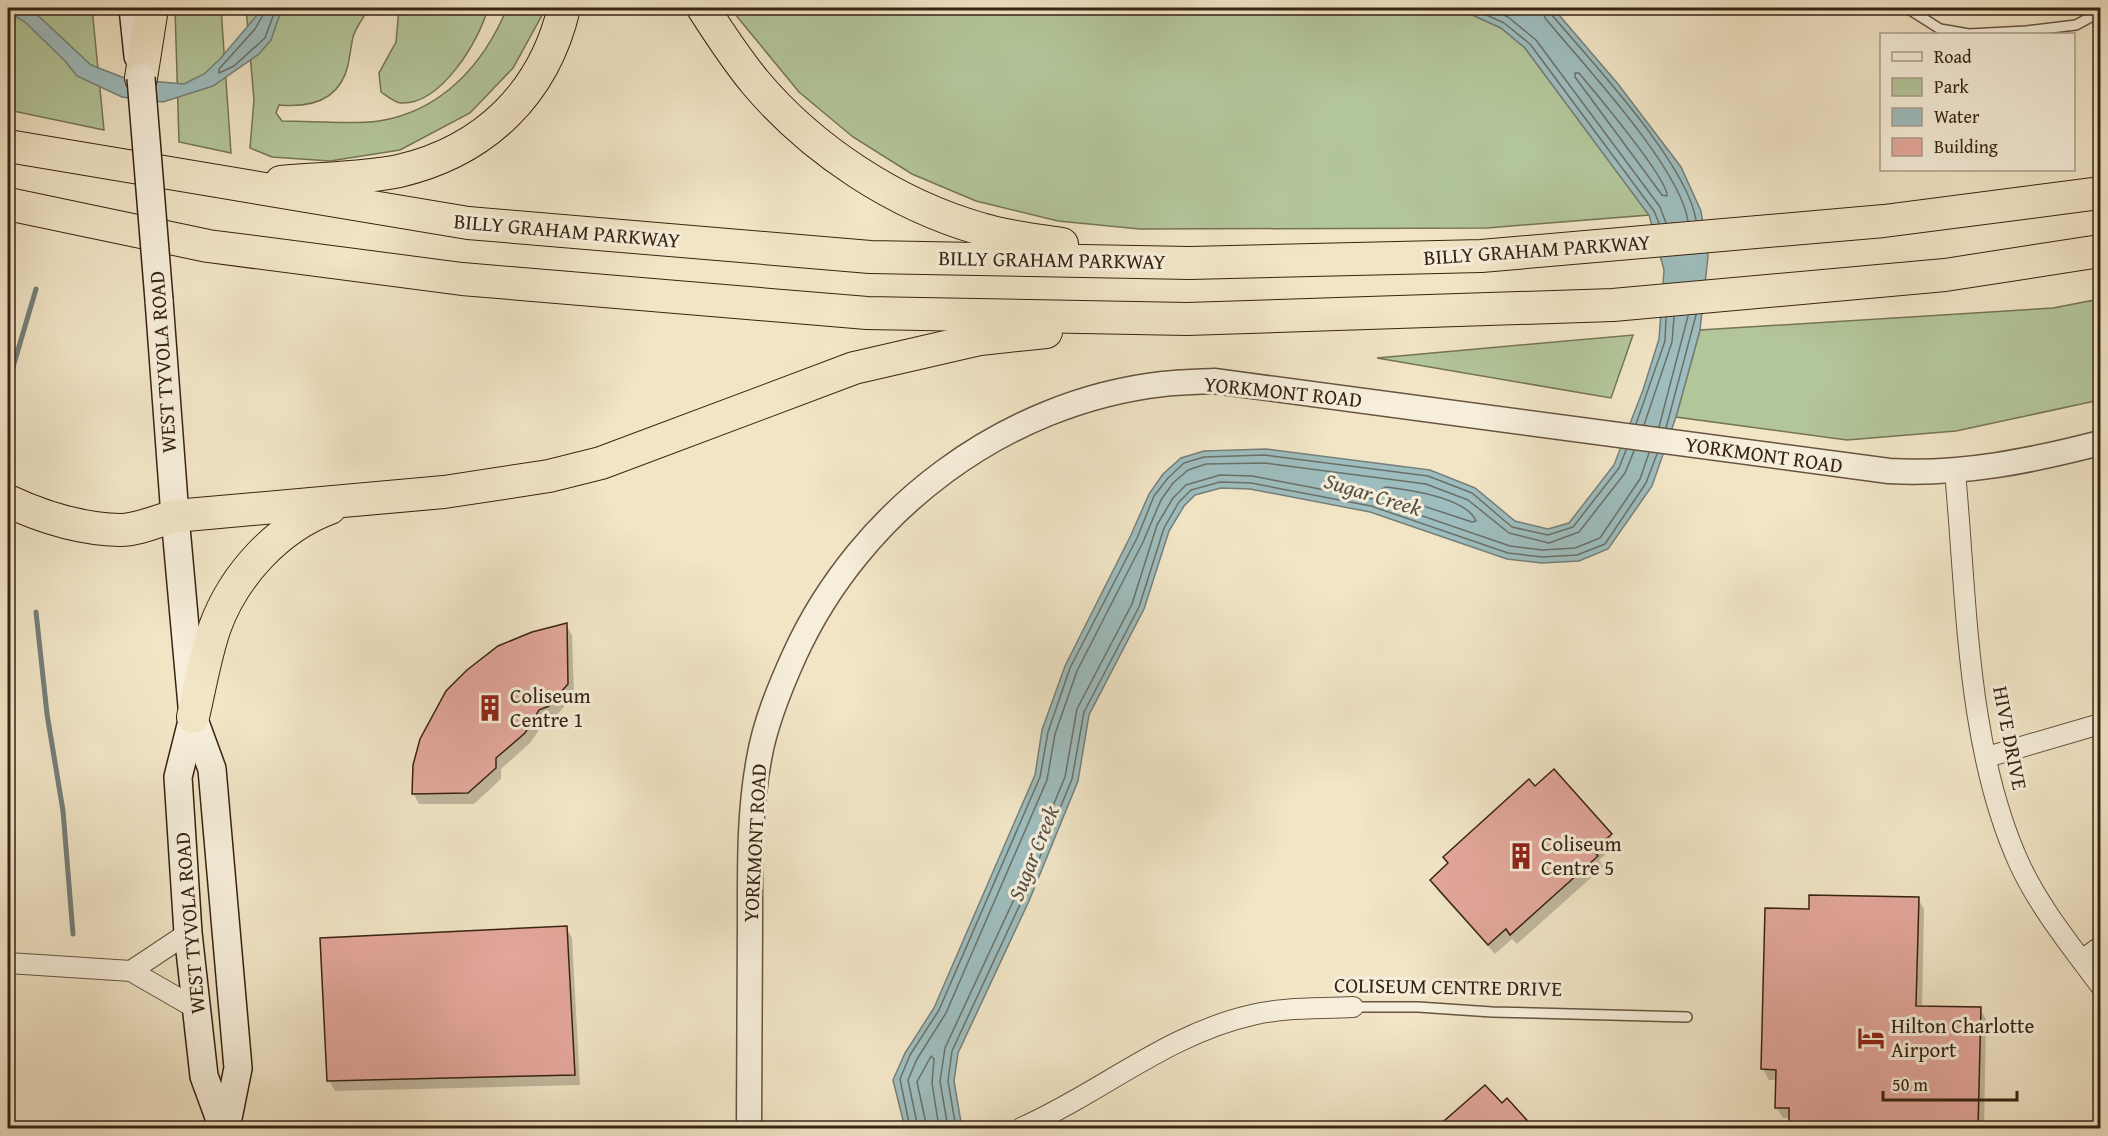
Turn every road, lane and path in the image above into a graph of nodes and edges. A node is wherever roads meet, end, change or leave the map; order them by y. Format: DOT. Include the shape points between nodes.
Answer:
graph roads {
  1 [pos="133,8"];
  2 [pos="152,8"];
  3 [pos="564,8"];
  4 [pos="703,8"];
  5 [pos="1907,8"];
  6 [pos="2100,12"];
  7 [pos="1963,33"];
  8 [pos="1998,33"];
  9 [pos="141,78"];
  10 [pos="8,146"];
  11 [pos="236,186"];
  12 [pos="2100,193"];
  13 [pos="8,204"];
  14 [pos="2100,251"];
  15 [pos="1190,263"];
  16 [pos="1187,319"];
  17 [pos="2100,443"];
  18 [pos="1955,472"];
  19 [pos="8,501"];
  20 [pos="351,501"];
  21 [pos="175,516"];
  22 [pos="193,717"];
  23 [pos="2100,724"];
  24 [pos="1987,758"];
  25 [pos="188,933"];
  26 [pos="2100,947"];
  27 [pos="2082,960"];
  28 [pos="8,963"];
  29 [pos="131,971"];
  30 [pos="2100,985"];
  31 [pos="1353,1007"];
  32 [pos="197,1009"];
  33 [pos="1687,1017"];
  34 [pos="224,1128"];
  35 [pos="749,1128"];
  36 [pos="1021,1128"];
  1 -- 9 [label="main road, WEST TYVOLA ROAD"];
  2 -- 9 [label="highway"];
  3 -- 11 [label="highway" via="554,44 531,86 511,111 474,141 397,171"];
  4 -- 15 [label="highway" via="755,82 788,117 845,163 886,189 981,230"];
  5 -- 7 [label="lane" via="1940,29"];
  6 -- 8 [label="lane" via="2076,25"];
  9 -- 21 [label="main road, WEST TYVOLA ROAD, bridge"];
  10 -- 11 [label="highway, BILLY GRAHAM PARKWAY"];
  11 -- 15 [label="highway, BILLY GRAHAM PARKWAY" via="468,223 606,236 870,257"];
  12 -- 15 [label="highway, BILLY GRAHAM PARKWAY" via="1947,215 1604,248 1481,256"];
  13 -- 16 [label="highway" via="208,246 474,280 867,313"];
  14 -- 16 [label="highway" via="1945,275 1613,305"];
  16 -- 20 [label="highway" via="980,339 854,368 601,463 549,476 444,492"];
  17 -- 18 [label="street, YORKMONT ROAD"];
  18 -- 24 [label="street, HIVE DRIVE" via="1974,686"];
  18 -- 35 [label="street, YORKMONT ROAD" via="1889,471 1214,381 1162,384 1098,398 1048,415 985,444 927,483 885,522 842,571 805,632 781,684 765,731 756,779 750,861"];
  19 -- 21 [label="highway" via="69,523 122,530"];
  20 -- 21 [label="highway"];
  20 -- 22 [label="highway" via="294,527 270,546 237,585 215,627"];
  21 -- 22 [label="main road, WEST TYVOLA ROAD"];
  22 -- 25 [label="main road, WEST TYVOLA ROAD" via="178,777"];
  22 -- 34 [label="main road, WEST TYVOLA ROAD" via="212,769 238,1068"];
  23 -- 24 [label="street"];
  24 -- 27 [label="street, HIVE DRIVE" via="2000,811 2020,864"];
  25 -- 29 [label="street"];
  25 -- 32 [label="main road, WEST TYVOLA ROAD"];
  26 -- 27 [label="street"];
  27 -- 30 [label="street, HIVE DRIVE"];
  28 -- 29 [label="street"];
  29 -- 32 [label="street"];
  31 -- 33 [label="lane, COLISEUM CENTRE DRIVE"];
  31 -- 36 [label="street, COLISEUM CENTRE DRIVE" via="1267,1011 1212,1027"];
  32 -- 34 [label="main road, WEST TYVOLA ROAD" via="204,1076"];
}
